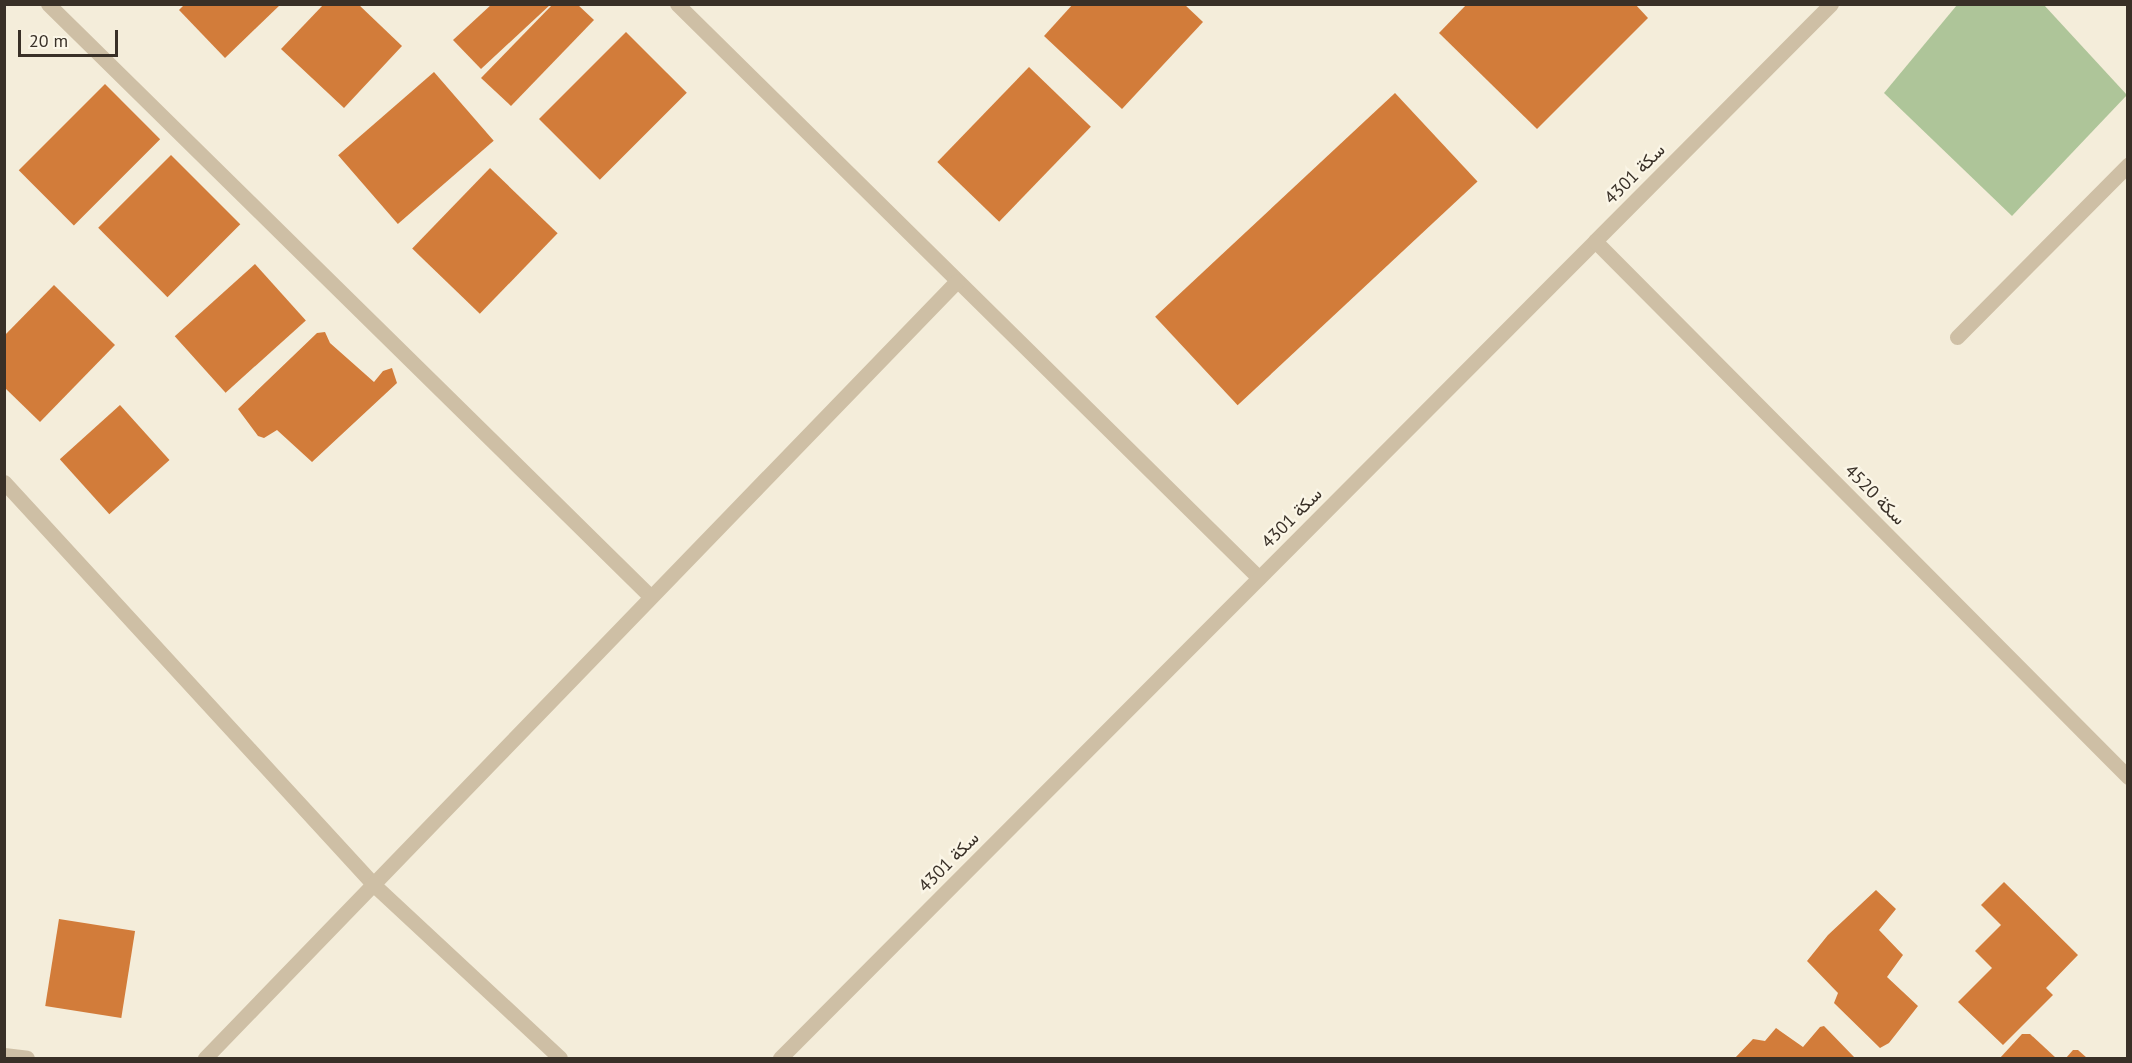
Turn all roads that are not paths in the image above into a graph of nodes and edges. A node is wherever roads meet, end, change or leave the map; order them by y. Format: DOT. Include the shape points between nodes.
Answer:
graph roads {
  1 [pos="48,4"];
  2 [pos="677,4"];
  3 [pos="1827,6"];
  4 [pos="2127,165"];
  5 [pos="1595,241"];
  6 [pos="957,281"];
  7 [pos="1957,337"];
  8 [pos="4,482"];
  9 [pos="1259,578"];
  10 [pos="650,596"];
  11 [pos="2127,777"];
  12 [pos="374,885"];
  13 [pos="4,1055"];
  14 [pos="27,1059"];
  15 [pos="205,1059"];
  16 [pos="561,1059"];
  17 [pos="780,1059"];
  1 -- 10 [label="street"];
  2 -- 6 [label="street"];
  3 -- 5 [label="street, سكة 4301"];
  4 -- 7 [label="street"];
  5 -- 9 [label="street, سكة 4301"];
  5 -- 11 [label="street, سكة 4520"];
  6 -- 9 [label="street"];
  6 -- 10 [label="street"];
  8 -- 12 [label="street"];
  9 -- 17 [label="street, سكة 4301"];
  10 -- 12 [label="street"];
  12 -- 15 [label="street"];
  12 -- 16 [label="street"];
  13 -- 14 [label="street"];
}
